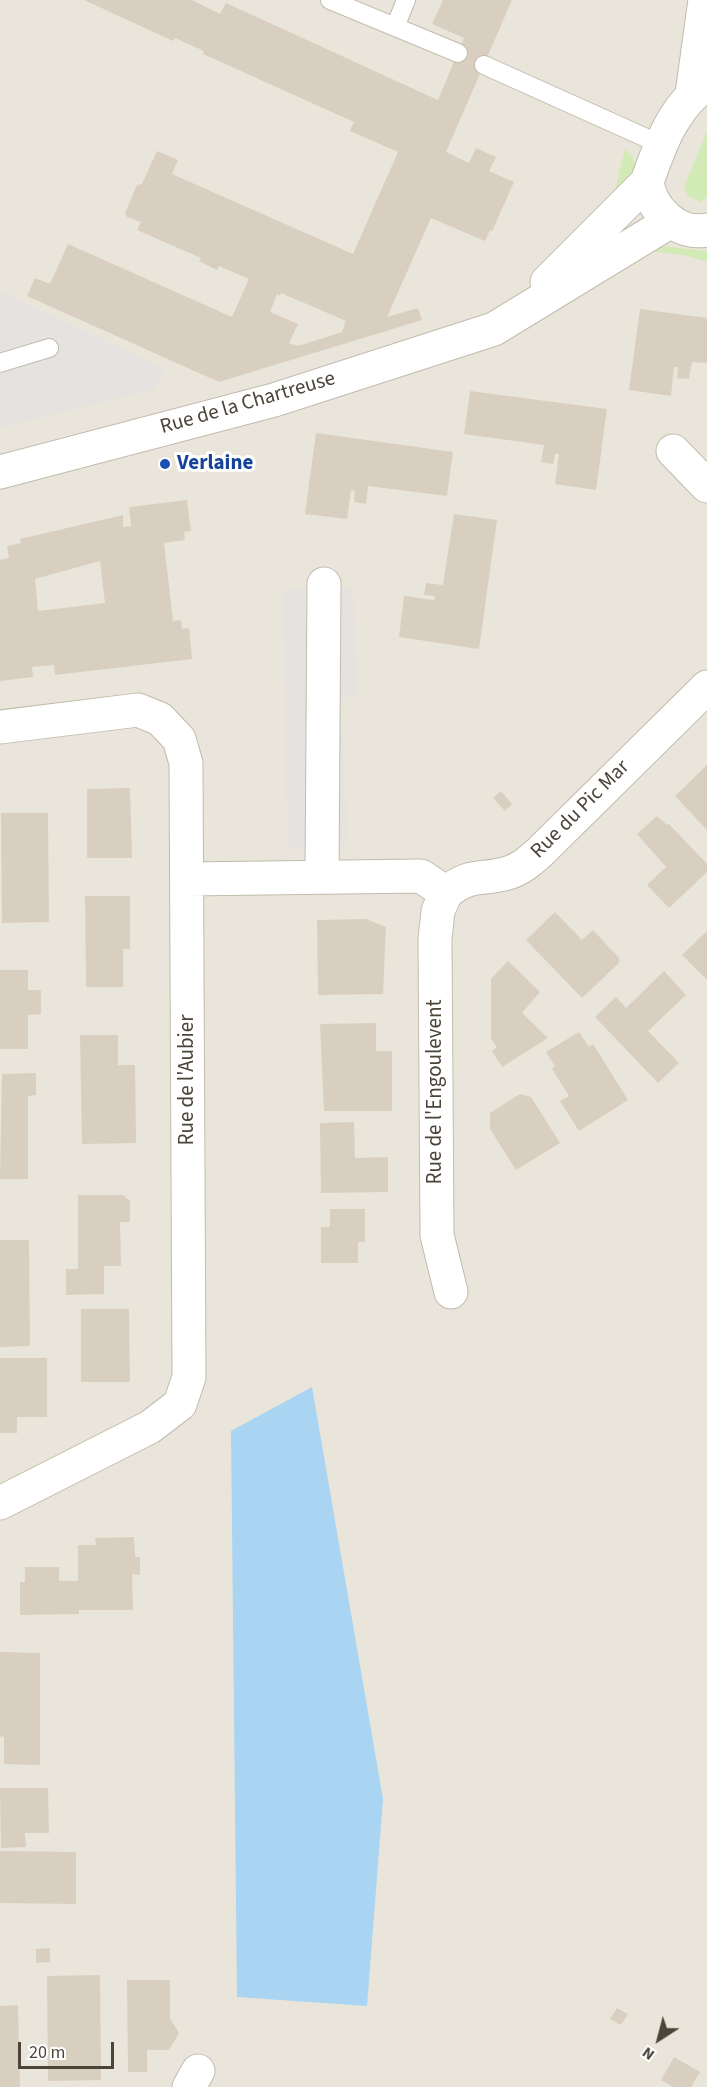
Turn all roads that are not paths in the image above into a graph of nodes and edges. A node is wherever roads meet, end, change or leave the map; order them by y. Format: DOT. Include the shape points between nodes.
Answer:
graph roads {
  1 [pos="330,0"];
  2 [pos="406,0"];
  3 [pos="705,0"];
  4 [pos="396,25"];
  5 [pos="458,53"];
  6 [pos="484,65"];
  7 [pos="699,89"];
  8 [pos="662,145"];
  9 [pos="647,182"];
  10 [pos="671,221"];
  11 [pos="707,230"];
  12 [pos="494,329"];
  13 [pos="49,348"];
  14 [pos="0,363"];
  15 [pos="674,451"];
  16 [pos="0,472"];
  17 [pos="707,486"];
  18 [pos="324,584"];
  19 [pos="707,687"];
  20 [pos="0,727"];
  21 [pos="322,876"];
  22 [pos="187,879"];
  23 [pos="446,893"];
  24 [pos="451,1292"];
  25 [pos="0,1503"];
  1 -- 4 [label="lane"];
  2 -- 4 [label="lane"];
  3 -- 7 [label="street"];
  4 -- 5 [label="lane"];
  6 -- 8 [label="lane"];
  7 -- 8 [label="street" via="672,123"];
  8 -- 9 [label="street"];
  9 -- 10 [label="street" via="660,214"];
  9 -- 12 [label="street, Rue de la Chartreuse" via="562,268"];
  10 -- 11 [label="street" via="687,229"];
  10 -- 12 [label="street, Rue de la Chartreuse"];
  12 -- 16 [label="street, Rue de la Chartreuse" via="274,400"];
  13 -- 14 [label="lane"];
  15 -- 17 [label="street"];
  18 -- 21 [label="street"];
  19 -- 23 [label="street, Rue du Pic Mar" via="524,866 459,882"];
  20 -- 22 [label="street, Rue de l'Aubier" via="138,710 160,719 178,739 186,763"];
  21 -- 22 [label="street"];
  21 -- 23 [label="street" via="421,876"];
  22 -- 25 [label="street, Rue de l'Aubier" via="189,1377 180,1404 150,1427"];
  23 -- 24 [label="street, Rue de l'Engoulevent" via="438,911 435,939 437,1235"];
}
